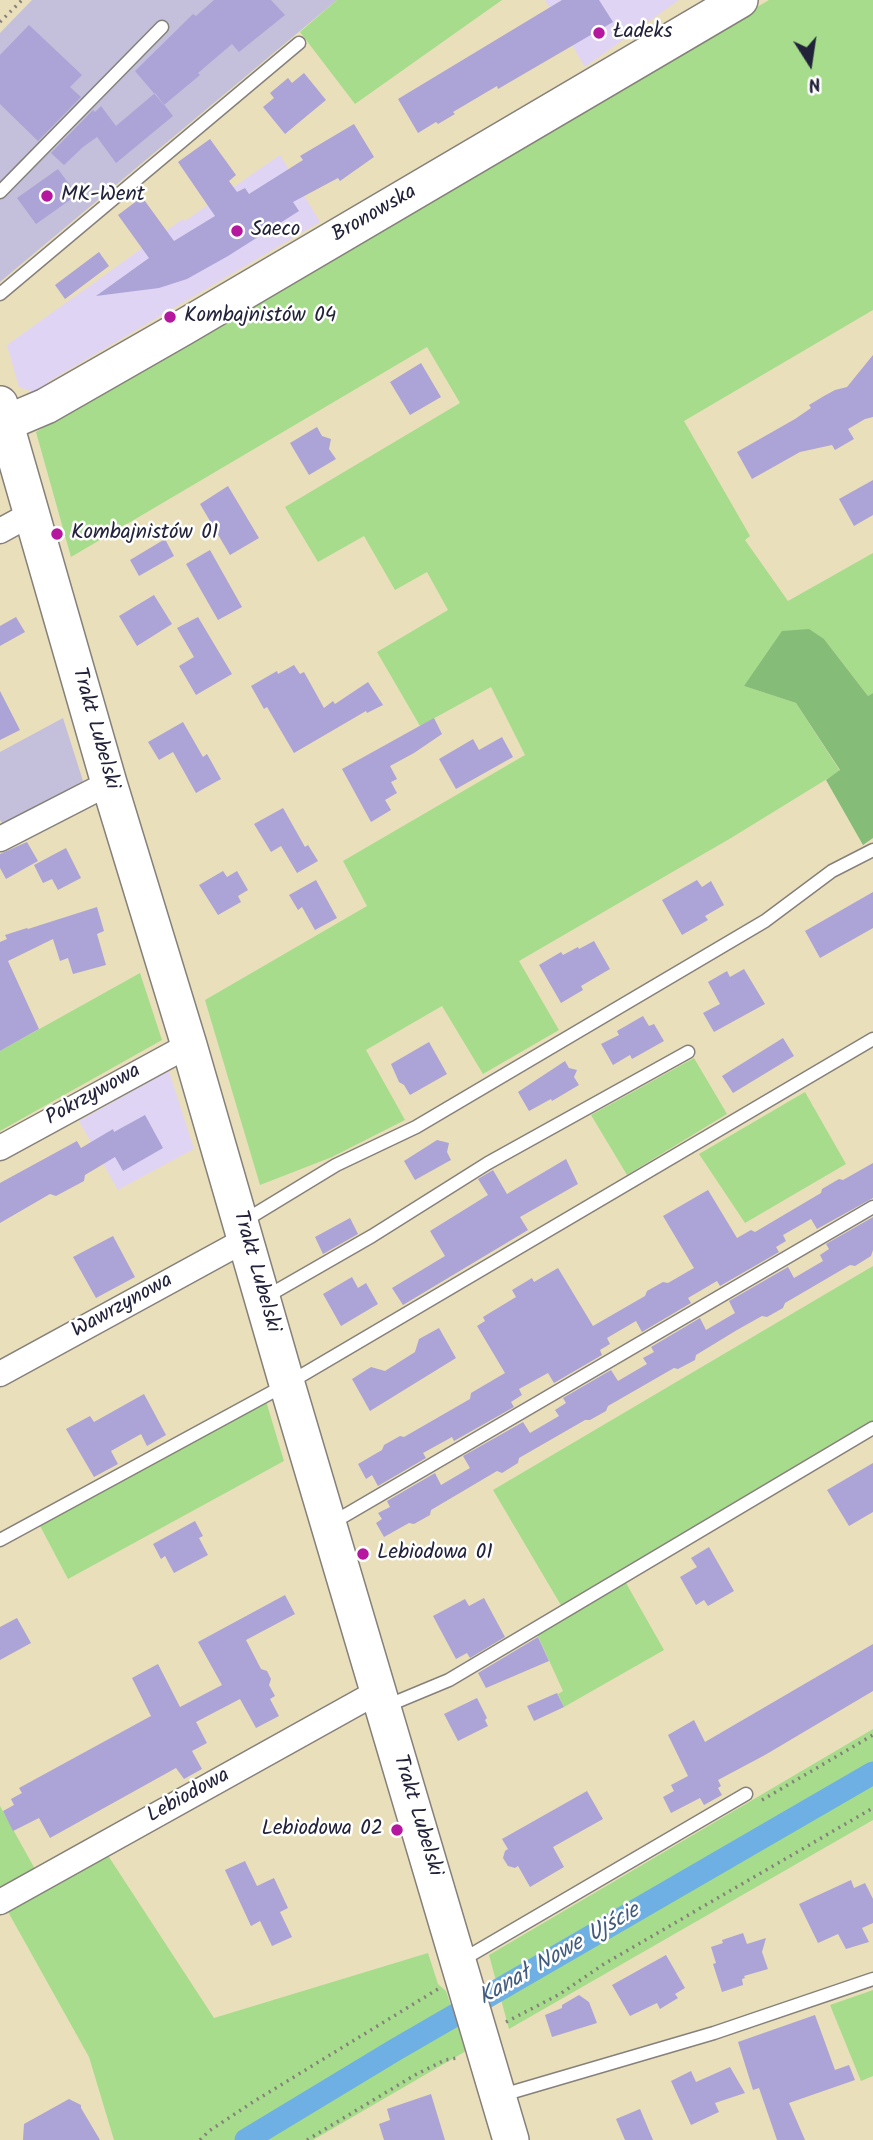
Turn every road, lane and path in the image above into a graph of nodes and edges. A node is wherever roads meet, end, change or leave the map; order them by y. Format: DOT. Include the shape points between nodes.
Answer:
graph roads {
  1 [pos="22,0"];
  2 [pos="740,0"];
  3 [pos="0,22"];
  4 [pos="162,27"];
  5 [pos="299,43"];
  6 [pos="0,192"];
  7 [pos="0,294"];
  8 [pos="3,414"];
  9 [pos="31,514"];
  10 [pos="0,531"];
  11 [pos="109,783"];
  12 [pos="0,839"];
  13 [pos="873,850"];
  14 [pos="873,1039"];
  15 [pos="188,1045"];
  16 [pos="688,1052"];
  17 [pos="0,1149"];
  18 [pos="873,1207"];
  19 [pos="243,1231"];
  20 [pos="262,1299"];
  21 [pos="0,1374"];
  22 [pos="287,1384"];
  23 [pos="873,1428"];
  24 [pos="329,1525"];
  25 [pos="0,1540"];
  26 [pos="381,1699"];
  27 [pos="746,1794"];
  28 [pos="873,1808"];
  29 [pos="0,1902"];
  30 [pos="463,1975"];
  31 [pos="873,1979"];
  32 [pos="480,2032"];
  33 [pos="498,2097"];
  34 [pos="200,2140"];
  35 [pos="307,2140"];
  36 [pos="511,2140"];
  1 -- 3 [label="path"];
  2 -- 8 [label="street, Bronowska" via="46,406"];
  4 -- 6 [label="lane"];
  5 -- 7 [label="lane"];
  8 -- 9 [label="street, Trakt Lubelski"];
  9 -- 10 [label="street"];
  9 -- 11 [label="street, Trakt Lubelski"];
  11 -- 12 [label="street"];
  11 -- 15 [label="street, Trakt Lubelski"];
  13 -- 19 [label="lane" via="832,871 765,921 416,1126 336,1165 263,1211"];
  14 -- 22 [label="lane"];
  15 -- 17 [label="street, Pokrzywowa"];
  15 -- 19 [label="street, Trakt Lubelski"];
  16 -- 20 [label="lane" via="488,1163"];
  18 -- 24 [label="lane"];
  19 -- 20 [label="street, Trakt Lubelski"];
  19 -- 21 [label="street, Wawrzynowa"];
  20 -- 22 [label="street, Trakt Lubelski"];
  22 -- 24 [label="street, Trakt Lubelski"];
  22 -- 25 [label="lane"];
  23 -- 26 [label="lane" via="449,1680"];
  24 -- 26 [label="street, Trakt Lubelski"];
  26 -- 29 [label="street, Lebiodowa"];
  26 -- 30 [label="street, Trakt Lubelski"];
  27 -- 30 [label="lane"];
  28 -- 32 [label="path" via="560,1994"];
  30 -- 32 [label="street, Trakt Lubelski"];
  30 -- 34 [label="path" via="253,2102"];
  31 -- 33 [label="lane" via="714,2033"];
  32 -- 33 [label="street, Trakt Lubelski"];
  32 -- 35 [label="path" via="468,2056 445,2060 415,2075"];
  33 -- 36 [label="street, Trakt Lubelski"];
}
